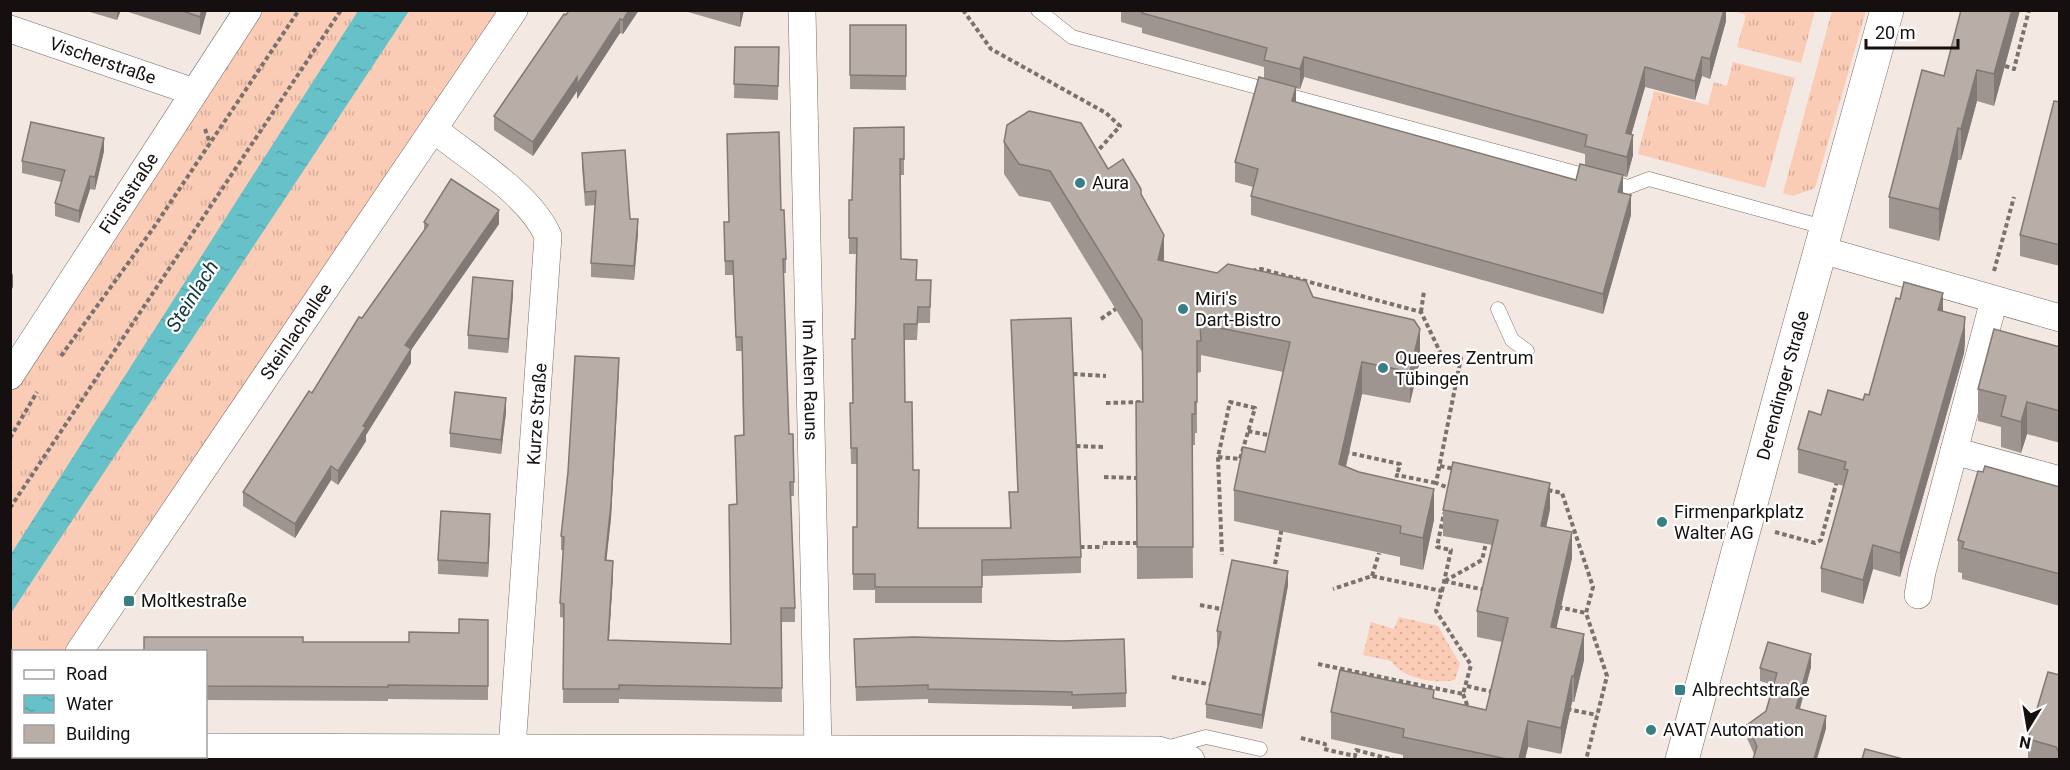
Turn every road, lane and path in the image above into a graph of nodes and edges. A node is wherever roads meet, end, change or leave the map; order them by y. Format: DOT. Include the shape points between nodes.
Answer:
graph roads {
  1 [pos="248,10"];
  2 [pos="299,10"];
  3 [pos="341,10"];
  4 [pos="514,10"];
  5 [pos="802,10"];
  6 [pos="963,10"];
  7 [pos="1038,10"];
  8 [pos="1887,10"];
  9 [pos="2029,10"];
  10 [pos="2016,16"];
  11 [pos="2027,19"];
  12 [pos="10,29"];
  13 [pos="2005,66"];
  14 [pos="194,92"];
  15 [pos="435,130"];
  16 [pos="1093,157"];
  17 [pos="2014,197"];
  18 [pos="1825,239"];
  19 [pos="1250,271"];
  20 [pos="1424,291"];
  21 [pos="1991,299"];
  22 [pos="1118,308"];
  23 [pos="1498,309"];
  24 [pos="1421,312"];
  25 [pos="2060,318"];
  26 [pos="1101,319"];
  27 [pos="1527,351"];
  28 [pos="54,365"];
  29 [pos="1073,374"];
  30 [pos="10,376"];
  31 [pos="1106,376"];
  32 [pos="42,384"];
  33 [pos="1142,402"];
  34 [pos="1106,403"];
  35 [pos="1248,431"];
  36 [pos="10,438"];
  37 [pos="1282,438"];
  38 [pos="1076,446"];
  39 [pos="1105,447"];
  40 [pos="1341,451"];
  41 [pos="1954,451"];
  42 [pos="1218,457"];
  43 [pos="1440,466"];
  44 [pos="1462,471"];
  45 [pos="1397,475"];
  46 [pos="1104,477"];
  47 [pos="1136,478"];
  48 [pos="1838,480"];
  49 [pos="2060,480"];
  50 [pos="1436,483"];
  51 [pos="1540,488"];
  52 [pos="1393,495"];
  53 [pos="1447,496"];
  54 [pos="1445,506"];
  55 [pos="10,508"];
  56 [pos="1282,523"];
  57 [pos="1745,525"];
  58 [pos="1491,538"];
  59 [pos="1140,543"];
  60 [pos="1080,546"];
  61 [pos="1379,553"];
  62 [pos="1222,555"];
  63 [pos="1275,564"];
  64 [pos="1372,576"];
  65 [pos="1444,581"];
  66 [pos="1334,589"];
  67 [pos="1442,591"];
  68 [pos="1495,592"];
  69 [pos="1918,595"];
  70 [pos="1200,604"];
  71 [pos="1554,606"];
  72 [pos="1227,610"];
  73 [pos="1586,613"];
  74 [pos="80,650"];
  75 [pos="1318,664"];
  76 [pos="1172,677"];
  77 [pos="1395,679"];
  78 [pos="1213,685"];
  79 [pos="1467,686"];
  80 [pos="1393,688"];
  81 [pos="1463,694"];
  82 [pos="1503,694"];
  83 [pos="1563,708"];
  84 [pos="1470,713"];
  85 [pos="1597,715"];
  86 [pos="1301,738"];
  87 [pos="207,747"];
  88 [pos="512,748"];
  89 [pos="1260,749"];
  90 [pos="1158,750"];
  91 [pos="801,752"];
  92 [pos="447,754"];
  93 [pos="1059,755"];
  94 [pos="1191,759"];
  95 [pos="1394,759"];
  96 [pos="1586,759"];
  97 [pos="1682,759"];
  1 -- 14 [label="street, Fürststraße"];
  2 -- 28 [label="path" via="152,230"];
  3 -- 55 [label="path"];
  4 -- 15 [label="street, Steinlachallee"];
  5 -- 91 [label="street, Im Alten Rauns"];
  6 -- 16 [label="path" via="991,49 1106,113 1120,126"];
  7 -- 18 [label="lane" via="1072,37 1628,187 1649,179"];
  8 -- 18 [label="street, Derendinger Straße"];
  9 -- 11 [label="path"];
  10 -- 11 [label="path"];
  11 -- 13 [label="path" via="2014,69"];
  12 -- 14 [label="street, Vischerstraße"];
  14 -- 30 [label="street, Fürststraße"];
  15 -- 74 [label="street, Steinlachallee"];
  15 -- 88 [label="street, Kurze Straße" via="520,199 548,236"];
  17 -- 21 [label="path"];
  18 -- 21 [label="street"];
  18 -- 57 [label="street, Derendinger Straße"];
  19 -- 24 [label="path" via="1261,268"];
  20 -- 24 [label="path"];
  21 -- 25 [label="street"];
  21 -- 41 [label="street"];
  22 -- 26 [label="path"];
  23 -- 27 [label="lane" via="1512,340"];
  24 -- 43 [label="path" via="1441,354 1461,358"];
  29 -- 31 [label="path"];
  32 -- 36 [label="path"];
  33 -- 34 [label="path"];
  35 -- 37 [label="path"];
  35 -- 42 [label="path" via="1240,459"];
  35 -- 42 [label="path" via="1255,408 1230,402"];
  38 -- 39 [label="path"];
  40 -- 45 [label="path" via="1400,464"];
  41 -- 49 [label="street"];
  41 -- 69 [label="street"];
  42 -- 62 [label="path"];
  43 -- 44 [label="path"];
  43 -- 50 [label="path"];
  45 -- 50 [label="path"];
  45 -- 52 [label="path"];
  46 -- 47 [label="path"];
  48 -- 57 [label="path" via="1821,540 1815,543"];
  50 -- 53 [label="path" via="1449,486"];
  51 -- 73 [label="path" via="1562,493 1593,587"];
  54 -- 65 [label="path" via="1437,547 1451,550"];
  56 -- 63 [label="path"];
  57 -- 97 [label="street, Derendinger Straße"];
  58 -- 65 [label="path" via="1491,544 1484,543 1482,560"];
  59 -- 60 [label="path"];
  61 -- 64 [label="path"];
  64 -- 66 [label="path"];
  64 -- 67 [label="path"];
  65 -- 67 [label="path"];
  65 -- 68 [label="path"];
  67 -- 79 [label="path" via="1436,611 1471,664"];
  70 -- 72 [label="path"];
  71 -- 73 [label="path"];
  73 -- 85 [label="path" via="1607,676"];
  75 -- 77 [label="path"];
  76 -- 78 [label="path"];
  77 -- 80 [label="path"];
  77 -- 81 [label="path"];
  79 -- 81 [label="path"];
  79 -- 82 [label="path"];
  81 -- 84 [label="path"];
  83 -- 85 [label="path"];
  85 -- 96 [label="path"];
  86 -- 95 [label="path" via="1325,744 1324,749 1355,756 1356,750"];
  87 -- 92 [label="street"];
  88 -- 91 [label="street"];
  88 -- 92 [label="street"];
  89 -- 90 [label="lane" via="1206,737"];
  90 -- 93 [label="street"];
  90 -- 94 [label="street"];
  91 -- 93 [label="street"];
}
